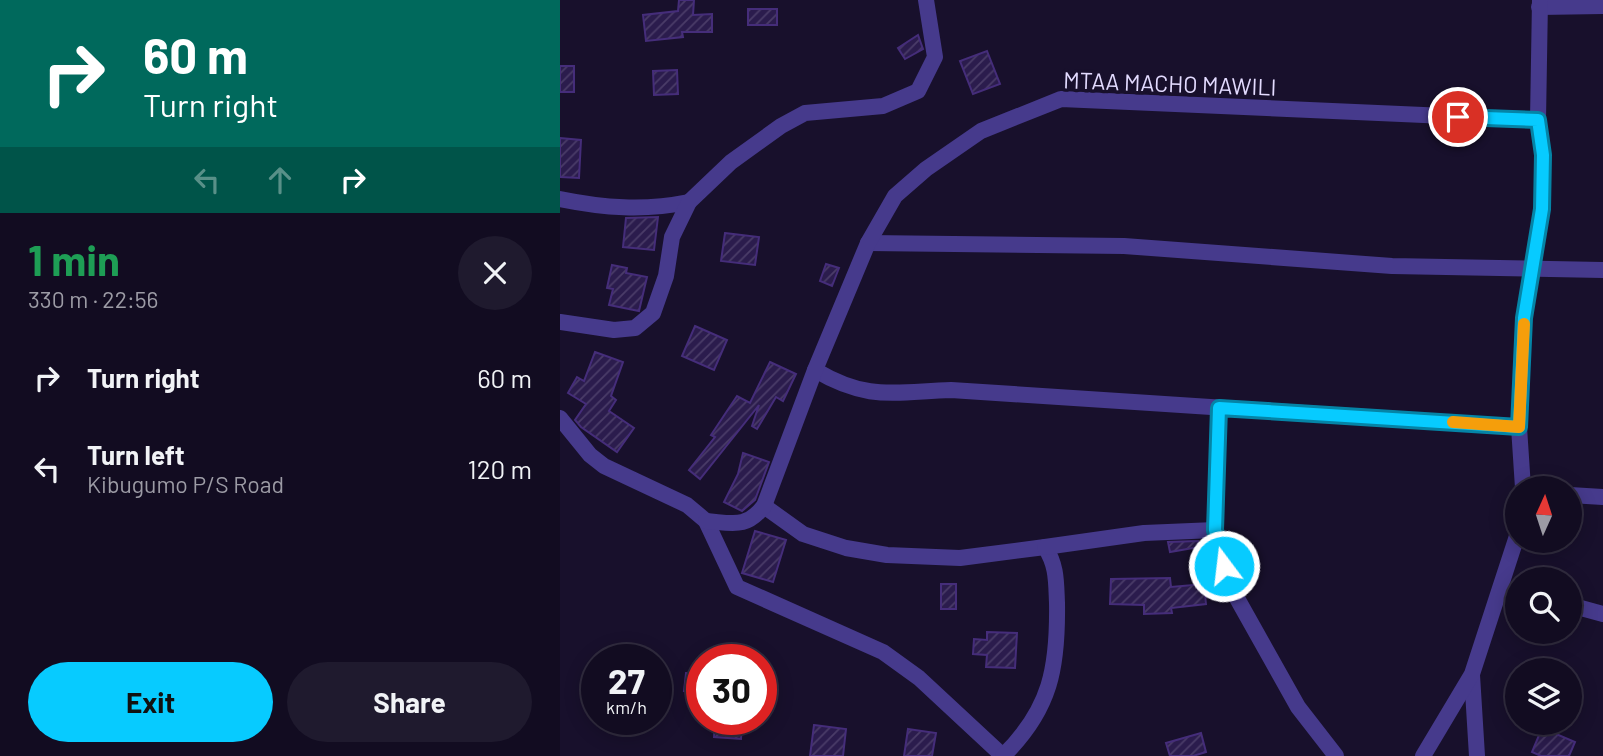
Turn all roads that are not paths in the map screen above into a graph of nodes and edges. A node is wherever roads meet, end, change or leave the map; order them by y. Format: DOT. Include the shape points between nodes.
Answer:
graph roads {
  1 [pos="926,0"];
  2 [pos="1539,4"];
  3 [pos="1603,6"];
  4 [pos="1538,120"];
  5 [pos="560,199"];
  6 [pos="689,202"];
  7 [pos="868,243"];
  8 [pos="1603,270"];
  9 [pos="1532,271"];
  10 [pos="560,321"];
  11 [pos="815,370"];
  12 [pos="1219,408"];
  13 [pos="560,418"];
  14 [pos="1519,427"];
  15 [pos="1522,476"];
  16 [pos="1582,496"];
  17 [pos="1603,497"];
  18 [pos="764,506"];
  19 [pos="706,521"];
  20 [pos="1215,530"];
  21 [pos="1045,547"];
  22 [pos="1512,553"];
  23 [pos="1500,593"];
  24 [pos="1505,594"];
  25 [pos="1582,608"];
  26 [pos="1603,614"];
  27 [pos="1472,674"];
  28 [pos="1003,756"];
  29 [pos="1336,756"];
  30 [pos="1423,756"];
  31 [pos="1477,756"];
  1 -- 6 [label="street" via="935,57 918,91 883,106 805,113 731,162"];
  2 -- 3 [label="street"];
  2 -- 4 [label="street"];
  4 -- 7 [label="street, MTAA MACHO MAWILI" via="1061,99 981,131 926,169 895,197"];
  4 -- 9 [label="street" via="1542,209"];
  5 -- 6 [label="street" via="604,208 659,208"];
  6 -- 10 [label="street" via="672,237 666,276 653,313 635,328 624,329"];
  7 -- 9 [label="street" via="1124,246 1343,263"];
  7 -- 11 [label="street, MTAA MACHO MAWILI"];
  8 -- 9 [label="street"];
  9 -- 14 [label="street" via="1524,318"];
  11 -- 12 [label="street" via="841,385 871,393 951,390"];
  11 -- 18 [label="street, MTAA MACHO MAWILI"];
  12 -- 14 [label="street"];
  12 -- 20 [label="street"];
  13 -- 19 [label="street" via="604,466 687,505"];
  14 -- 15 [label="street"];
  16 -- 17 [label="street"];
  18 -- 19 [label="street" via="753,520"];
  18 -- 21 [label="street" via="803,534 887,555 960,558"];
  19 -- 28 [label="street" via="737,587 883,652 919,678"];
  20 -- 21 [label="street" via="1144,533"];
  20 -- 29 [label="street" via="1229,584 1298,708"];
  21 -- 28 [label="street" via="1056,564 1054,677 1038,712"];
  22 -- 23 [label="street"];
  23 -- 24 [label="street"];
  23 -- 27 [label="street"];
  25 -- 26 [label="street"];
  27 -- 30 [label="street"];
  27 -- 31 [label="street"];
}
